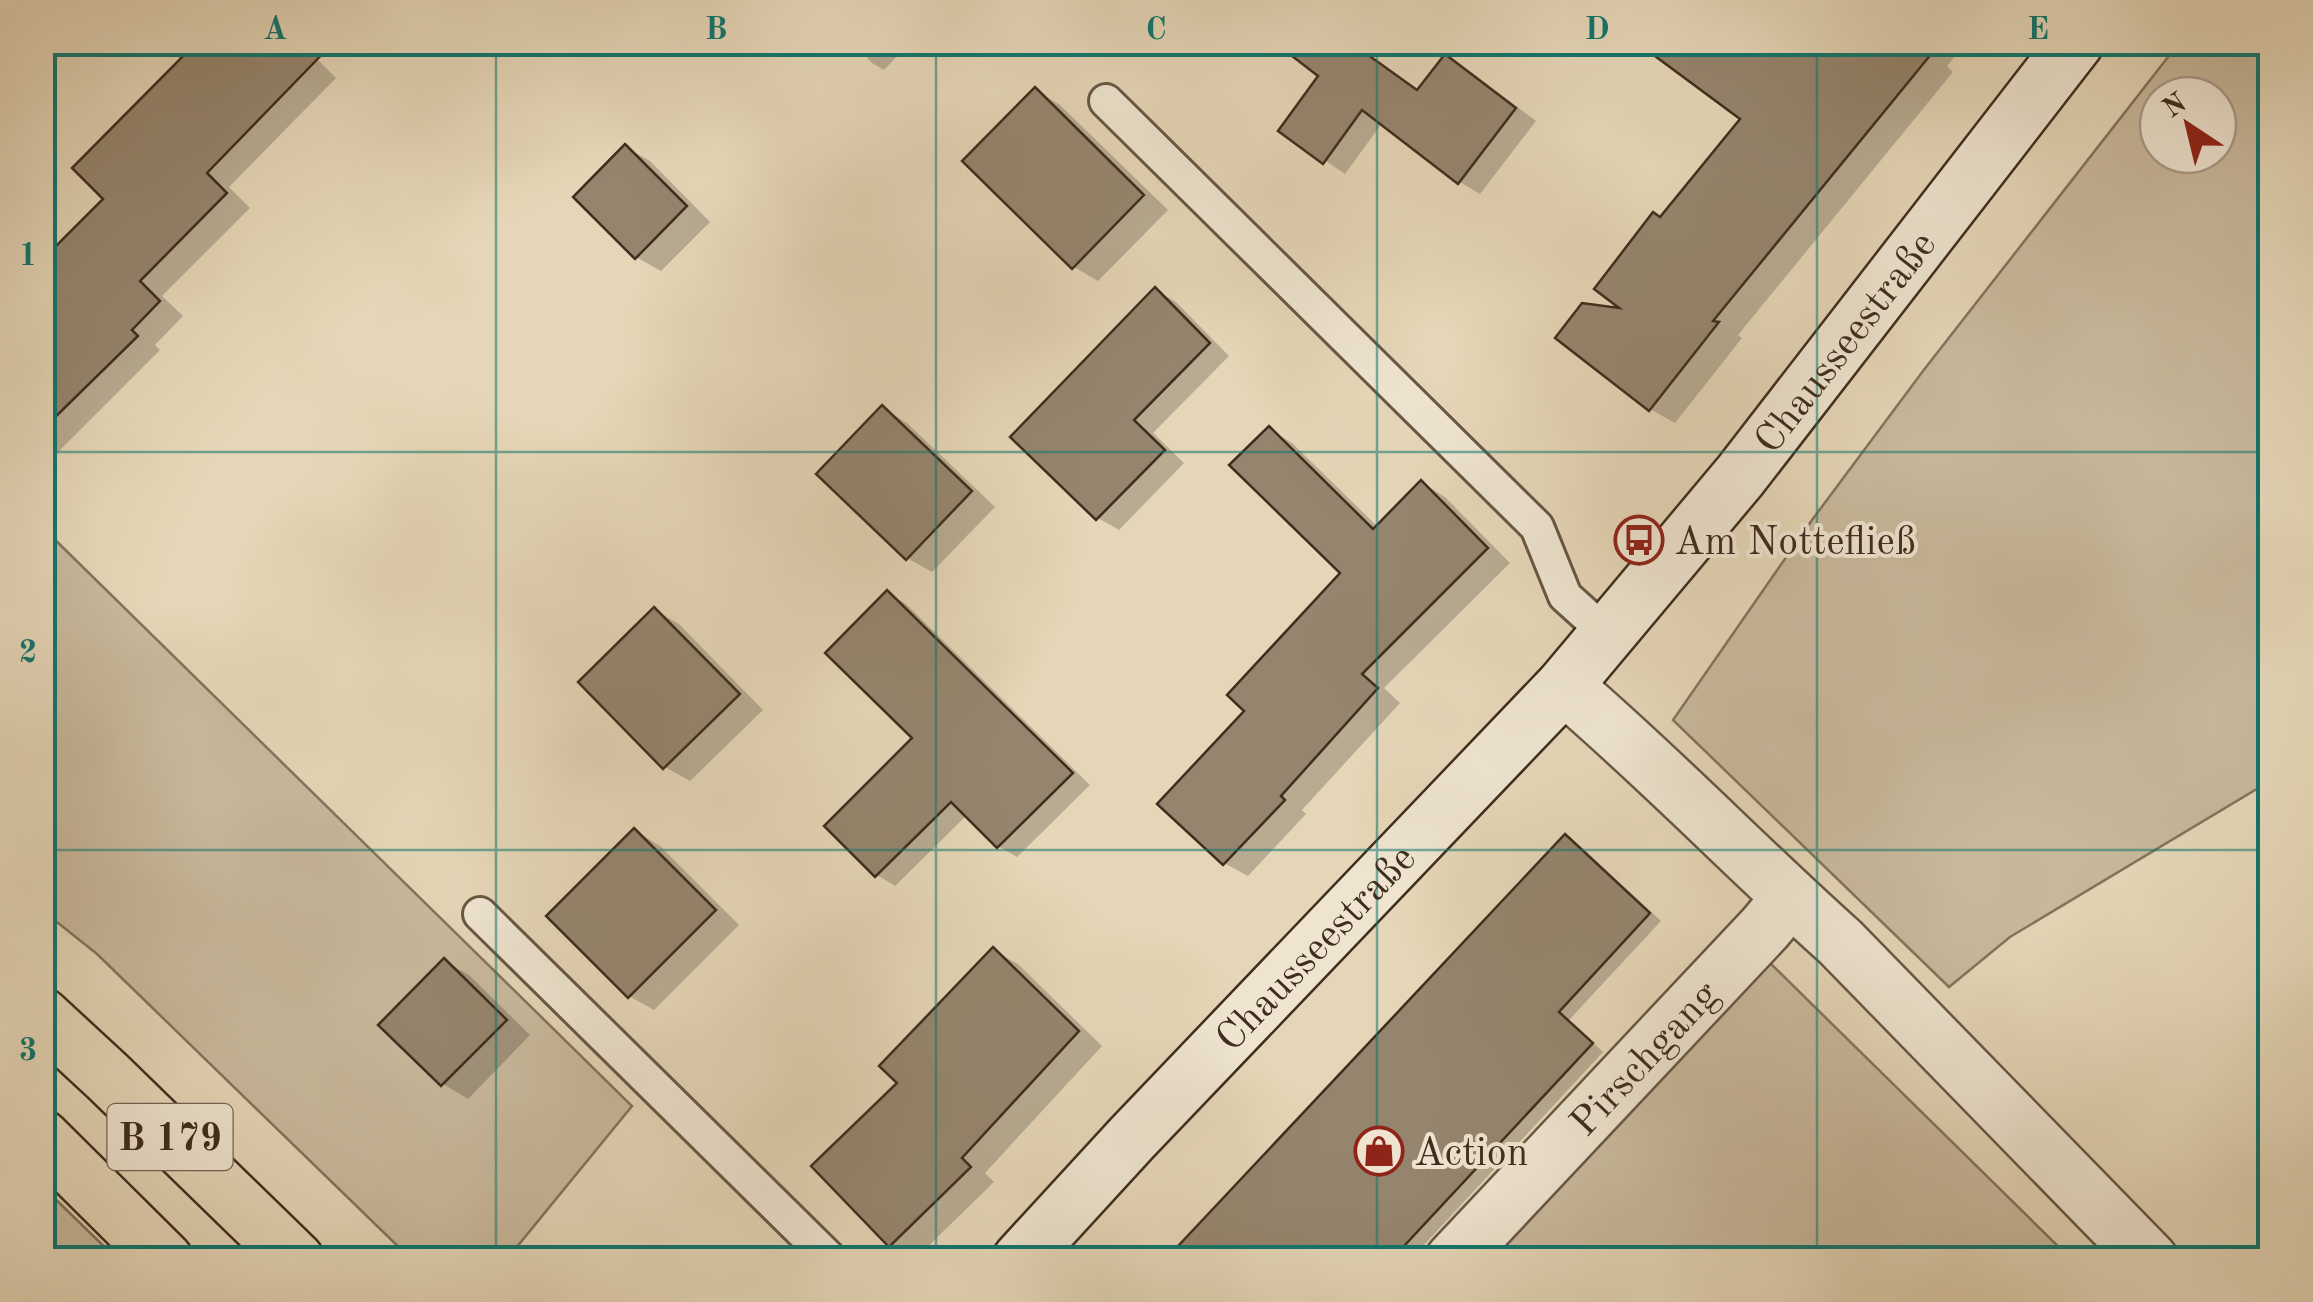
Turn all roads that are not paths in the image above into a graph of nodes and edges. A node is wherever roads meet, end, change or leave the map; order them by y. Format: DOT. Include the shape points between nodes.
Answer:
graph roads {
  1 [pos="2076,42"];
  2 [pos="1106,101"];
  3 [pos="1607,634"];
  4 [pos="1564,686"];
  5 [pos="1790,898"];
  6 [pos="480,914"];
  7 [pos="42,1016"];
  8 [pos="42,1138"];
  9 [pos="165,1260"];
  10 [pos="296,1260"];
  11 [pos="831,1260"];
  12 [pos="1020,1260"];
  13 [pos="1454,1260"];
  14 [pos="2150,1260"];
  1 -- 3 [label="main road, Chausseestraße" via="1740,476"];
  2 -- 3 [label="lane" via="1537,527 1566,596"];
  3 -- 4 [label="main road, Chausseestraße"];
  4 -- 5 [label="main road"];
  4 -- 12 [label="main road, Chausseestraße"];
  5 -- 13 [label="main road, Pirschgang"];
  5 -- 14 [label="main road"];
  6 -- 11 [label="lane"];
  7 -- 10 [label="main road, B 179"];
  8 -- 9 [label="main road, B 179"];
}
